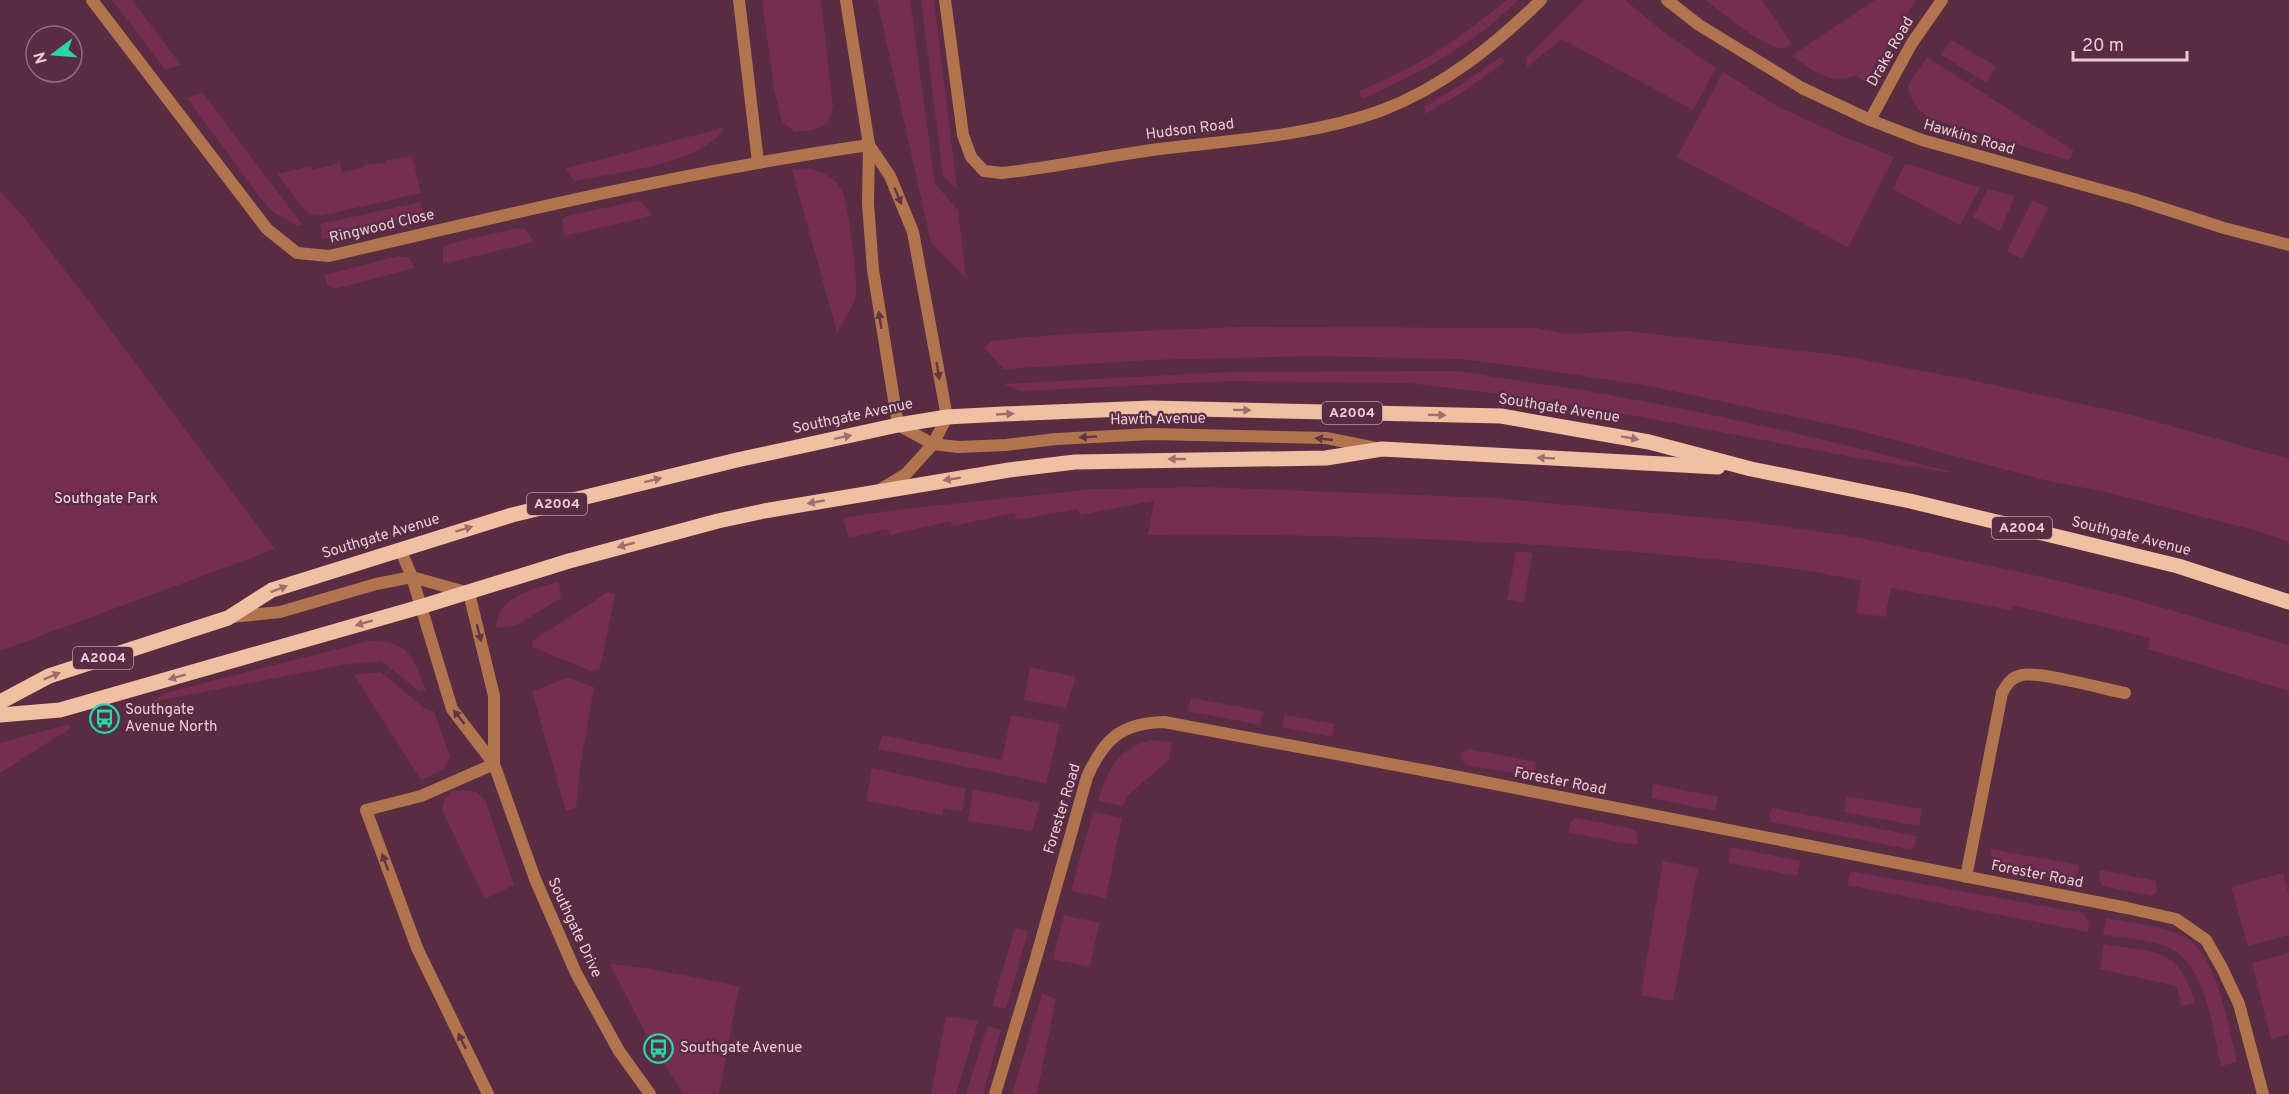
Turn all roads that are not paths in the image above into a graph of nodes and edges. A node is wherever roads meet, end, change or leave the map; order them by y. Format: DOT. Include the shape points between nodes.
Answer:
graph roads {
  1 [pos="92,0"];
  2 [pos="739,0"];
  3 [pos="846,0"];
  4 [pos="945,0"];
  5 [pos="1541,0"];
  6 [pos="1666,0"];
  7 [pos="1942,0"];
  8 [pos="1870,120"];
  9 [pos="869,145"];
  10 [pos="758,162"];
  11 [pos="2289,245"];
  12 [pos="947,417"];
  13 [pos="898,425"];
  14 [pos="933,444"];
  15 [pos="1382,449"];
  16 [pos="1751,469"];
  17 [pos="874,492"];
  18 [pos="400,549"];
  19 [pos="412,577"];
  20 [pos="469,593"];
  21 [pos="2289,602"];
  22 [pos="420,607"];
  23 [pos="228,618"];
  24 [pos="2125,693"];
  25 [pos="0,702"];
  26 [pos="0,716"];
  27 [pos="494,764"];
  28 [pos="1966,876"];
  29 [pos="488,1094"];
  30 [pos="650,1094"];
  31 [pos="995,1094"];
  32 [pos="2263,1094"];
  1 -- 10 [label="street, Ringwood Close" via="267,229 297,253 329,256 586,195"];
  2 -- 10 [label="street"];
  3 -- 9 [label="street"];
  4 -- 5 [label="street, Hudson Road" via="963,135 971,157 984,171 1002,173 1272,135 1331,125 1381,110 1470,62"];
  6 -- 8 [label="street, Hawkins Road" via="1715,36 1802,88"];
  7 -- 8 [label="street, Drake Road" via="1912,43"];
  8 -- 11 [label="street, Hawkins Road" via="1933,143"];
  9 -- 10 [label="street, Ringwood Close"];
  9 -- 12 [label="street, one-way" via="890,176 913,232"];
  13 -- 9 [label="street, one-way" via="873,270"];
  12 -- 13 [label="main road, Southgate Avenue / A2004"];
  12 -- 14 [label="street"];
  12 -- 16 [label="main road, Southgate Avenue / A2004, one-way" via="1151,408 1501,416 1649,442"];
  13 -- 14 [label="street, Hawth Avenue"];
  18 -- 13 [label="main road, Southgate Avenue / A2004, one-way" via="524,512"];
  15 -- 14 [label="street, Hawth Avenue, one-way" via="1326,438 1187,434 1056,439 1006,446"];
  14 -- 17 [label="street" via="906,474"];
  16 -- 15 [label="main road, Southgate Avenue / A2004, one-way"];
  15 -- 17 [label="main road, Southgate Avenue / A2004, one-way" via="1326,458 1075,462"];
  16 -- 21 [label="main road, Southgate Avenue / A2004" via="1910,501 2178,566"];
  17 -- 20 [label="main road, Southgate Avenue / A2004, one-way" via="717,521"];
  18 -- 19 [label="street, Southgate Drive"];
  23 -- 18 [label="main road, Southgate Avenue / A2004, one-way" via="272,590"];
  19 -- 20 [label="street"];
  19 -- 22 [label="street, Southgate Drive"];
  19 -- 23 [label="street" via="280,612"];
  20 -- 22 [label="main road, Southgate Avenue / A2004"];
  20 -- 27 [label="street, Southgate Drive, one-way" via="494,696"];
  22 -- 26 [label="main road, Southgate Avenue / A2004, one-way" via="60,710"];
  27 -- 22 [label="street, Southgate Drive, one-way" via="452,709"];
  25 -- 23 [label="main road, Southgate Avenue / A2004, one-way" via="49,676"];
  24 -- 28 [label="street" via="2032,674 2013,678 2007,684 2002,693"];
  29 -- 27 [label="street, one-way" via="417,948 366,810 421,796"];
  27 -- 30 [label="street, Southgate Drive" via="535,879 576,972 619,1051"];
  28 -- 31 [label="street, Forester Road" via="1192,727 1164,723 1134,726 1108,741 1087,777"];
  28 -- 32 [label="street, Forester Road" via="2176,919 2206,940 2239,1004"];
}
